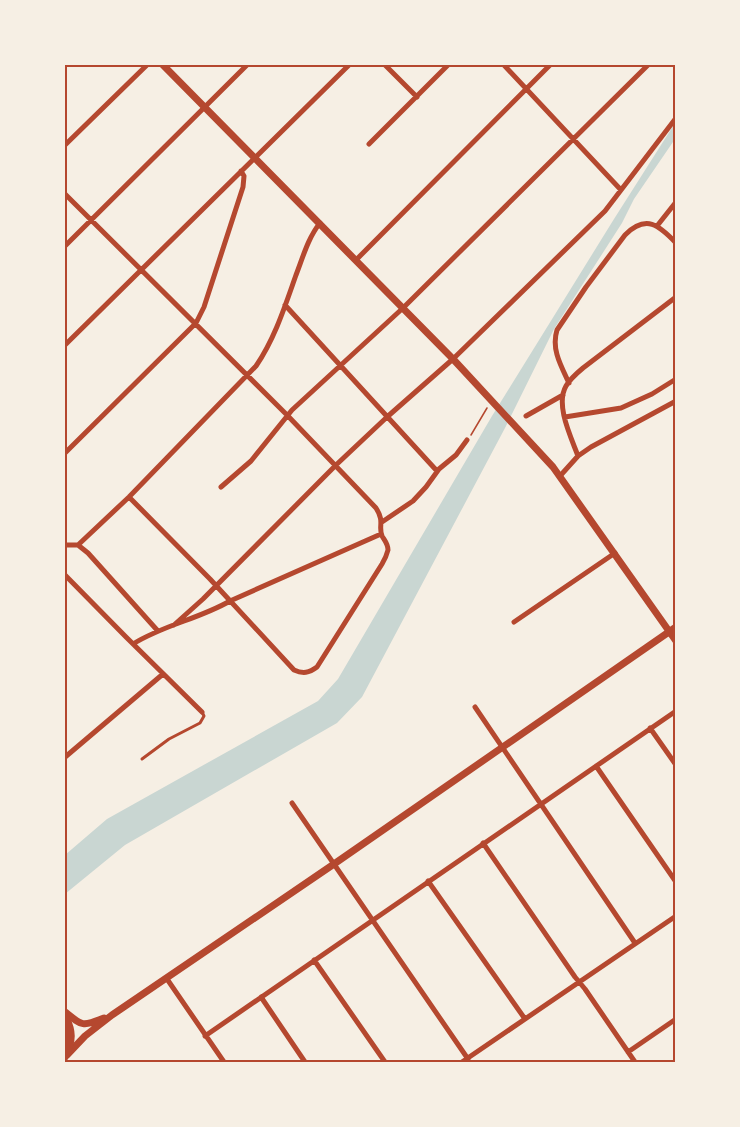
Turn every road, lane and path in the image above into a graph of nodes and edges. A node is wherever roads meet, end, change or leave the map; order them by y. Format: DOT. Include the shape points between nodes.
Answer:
graph roads {
  1 [pos="148,64"];
  2 [pos="162,64"];
  3 [pos="248,64"];
  4 [pos="351,64"];
  5 [pos="384,64"];
  6 [pos="449,64"];
  7 [pos="503,64"];
  8 [pos="551,64"];
  9 [pos="650,64"];
  10 [pos="526,89"];
  11 [pos="417,97"];
  12 [pos="205,107"];
  13 [pos="675,117"];
  14 [pos="573,139"];
  15 [pos="369,144"];
  16 [pos="64,146"];
  17 [pos="255,158"];
  18 [pos="241,171"];
  19 [pos="621,190"];
  20 [pos="64,193"];
  21 [pos="675,202"];
  22 [pos="92,220"];
  23 [pos="320,223"];
  24 [pos="657,226"];
  25 [pos="675,243"];
  26 [pos="64,247"];
  27 [pos="356,260"];
  28 [pos="142,270"];
  29 [pos="675,297"];
  30 [pos="285,305"];
  31 [pos="403,308"];
  32 [pos="196,323"];
  33 [pos="64,346"];
  34 [pos="453,358"];
  35 [pos="339,365"];
  36 [pos="248,376"];
  37 [pos="675,379"];
  38 [pos="569,383"];
  39 [pos="563,394"];
  40 [pos="675,401"];
  41 [pos="494,402"];
  42 [pos="287,415"];
  43 [pos="526,416"];
  44 [pos="387,417"];
  45 [pos="565,417"];
  46 [pos="467,441"];
  47 [pos="64,453"];
  48 [pos="578,456"];
  49 [pos="336,465"];
  50 [pos="437,471"];
  51 [pos="560,476"];
  52 [pos="221,487"];
  53 [pos="129,497"];
  54 [pos="382,522"];
  55 [pos="381,534"];
  56 [pos="64,545"];
  57 [pos="78,545"];
  58 [pos="615,553"];
  59 [pos="64,574"];
  60 [pos="215,585"];
  61 [pos="230,601"];
  62 [pos="513,622"];
  63 [pos="174,625"];
  64 [pos="675,627"];
  65 [pos="157,630"];
  66 [pos="669,632"];
  67 [pos="675,641"];
  68 [pos="133,644"];
  69 [pos="163,674"];
  70 [pos="475,708"];
  71 [pos="675,711"];
  72 [pos="202,712"];
  73 [pos="650,728"];
  74 [pos="501,747"];
  75 [pos="64,758"];
  76 [pos="142,759"];
  77 [pos="675,765"];
  78 [pos="596,766"];
  79 [pos="292,803"];
  80 [pos="540,804"];
  81 [pos="483,843"];
  82 [pos="333,864"];
  83 [pos="428,881"];
  84 [pos="675,882"];
  85 [pos="675,916"];
  86 [pos="372,920"];
  87 [pos="636,943"];
  88 [pos="314,960"];
  89 [pos="167,979"];
  90 [pos="579,982"];
  91 [pos="261,997"];
  92 [pos="64,1012"];
  93 [pos="112,1015"];
  94 [pos="525,1019"];
  95 [pos="675,1019"];
  96 [pos="205,1036"];
  97 [pos="628,1052"];
  98 [pos="65,1058"];
  99 [pos="465,1061"];
  100 [pos="224,1062"];
  101 [pos="305,1062"];
  102 [pos="385,1062"];
  103 [pos="634,1062"];
  1 -- 16 [label="street"];
  2 -- 12 [label="street"];
  3 -- 12 [label="street"];
  4 -- 17 [label="street"];
  5 -- 11 [label="street"];
  6 -- 11 [label="street"];
  7 -- 10 [label="street"];
  8 -- 10 [label="street"];
  9 -- 14 [label="street"];
  10 -- 14 [label="street"];
  10 -- 27 [label="street"];
  11 -- 15 [label="street"];
  12 -- 17 [label="street"];
  12 -- 22 [label="street"];
  13 -- 19 [label="street"];
  14 -- 19 [label="street"];
  14 -- 31 [label="street"];
  17 -- 18 [label="street"];
  17 -- 23 [label="street"];
  18 -- 28 [label="street"];
  18 -- 32 [label="street" via="243,187"];
  19 -- 34 [label="street" via="605,211"];
  20 -- 22 [label="street"];
  21 -- 24 [label="street"];
  22 -- 26 [label="street"];
  22 -- 28 [label="street"];
  23 -- 27 [label="street"];
  23 -- 30 [label="street" via="309,239"];
  24 -- 25 [label="street"];
  24 -- 38 [label="street" via="639,224 625,235 557,330 555,346"];
  27 -- 31 [label="street"];
  28 -- 32 [label="street"];
  28 -- 33 [label="street"];
  29 -- 38 [label="street"];
  30 -- 35 [label="street"];
  30 -- 36 [label="street" via="269,345"];
  31 -- 34 [label="street"];
  31 -- 35 [label="street"];
  32 -- 36 [label="street"];
  32 -- 47 [label="street"];
  34 -- 41 [label="street"];
  34 -- 44 [label="street"];
  35 -- 42 [label="street"];
  35 -- 44 [label="street"];
  36 -- 42 [label="street"];
  36 -- 53 [label="street"];
  37 -- 45 [label="street" via="621,408"];
  38 -- 39 [label="street"];
  39 -- 43 [label="street"];
  39 -- 45 [label="street"];
  40 -- 48 [label="street"];
  41 -- 46 [label="path" via="488,405"];
  41 -- 51 [label="street"];
  42 -- 49 [label="street"];
  42 -- 52 [label="street" via="250,460"];
  44 -- 49 [label="street"];
  44 -- 50 [label="street"];
  45 -- 48 [label="street"];
  46 -- 50 [label="street"];
  48 -- 51 [label="street"];
  49 -- 54 [label="street" via="376,508"];
  49 -- 60 [label="street"];
  50 -- 54 [label="street" via="413,501"];
  51 -- 58 [label="street"];
  53 -- 57 [label="street"];
  53 -- 60 [label="street"];
  54 -- 55 [label="street"];
  55 -- 61 [label="street"];
  55 -- 61 [label="street" via="388,550 382,564 317,667 310,672 294,670"];
  56 -- 57 [label="street"];
  57 -- 65 [label="street"];
  58 -- 62 [label="street"];
  58 -- 66 [label="street"];
  59 -- 68 [label="street"];
  60 -- 61 [label="street"];
  60 -- 63 [label="street"];
  61 -- 63 [label="street"];
  63 -- 65 [label="street"];
  64 -- 66 [label="street"];
  65 -- 68 [label="street"];
  66 -- 67 [label="street"];
  66 -- 74 [label="street"];
  68 -- 69 [label="street"];
  69 -- 72 [label="street"];
  69 -- 75 [label="street"];
  70 -- 74 [label="street"];
  71 -- 73 [label="street"];
  72 -- 76 [label="lane" via="200,723"];
  73 -- 77 [label="street"];
  73 -- 78 [label="street"];
  74 -- 80 [label="street"];
  74 -- 82 [label="street"];
  78 -- 80 [label="street"];
  78 -- 84 [label="street"];
  79 -- 82 [label="street"];
  80 -- 81 [label="street"];
  80 -- 87 [label="street"];
  81 -- 83 [label="street"];
  81 -- 90 [label="street"];
  82 -- 86 [label="street"];
  82 -- 89 [label="street"];
  83 -- 86 [label="street"];
  83 -- 94 [label="street"];
  85 -- 87 [label="street"];
  86 -- 88 [label="street"];
  86 -- 99 [label="street"];
  87 -- 90 [label="street"];
  88 -- 91 [label="street"];
  88 -- 102 [label="street"];
  89 -- 93 [label="street"];
  89 -- 96 [label="street"];
  90 -- 94 [label="street"];
  90 -- 97 [label="street"];
  91 -- 96 [label="street"];
  91 -- 101 [label="street"];
  92 -- 93 [label="street" via="86,1025"];
  92 -- 98 [label="main road" via="71,1031"];
  93 -- 98 [label="street"];
  94 -- 99 [label="street"];
  95 -- 97 [label="street"];
  96 -- 100 [label="street"];
  97 -- 103 [label="street"];
}
